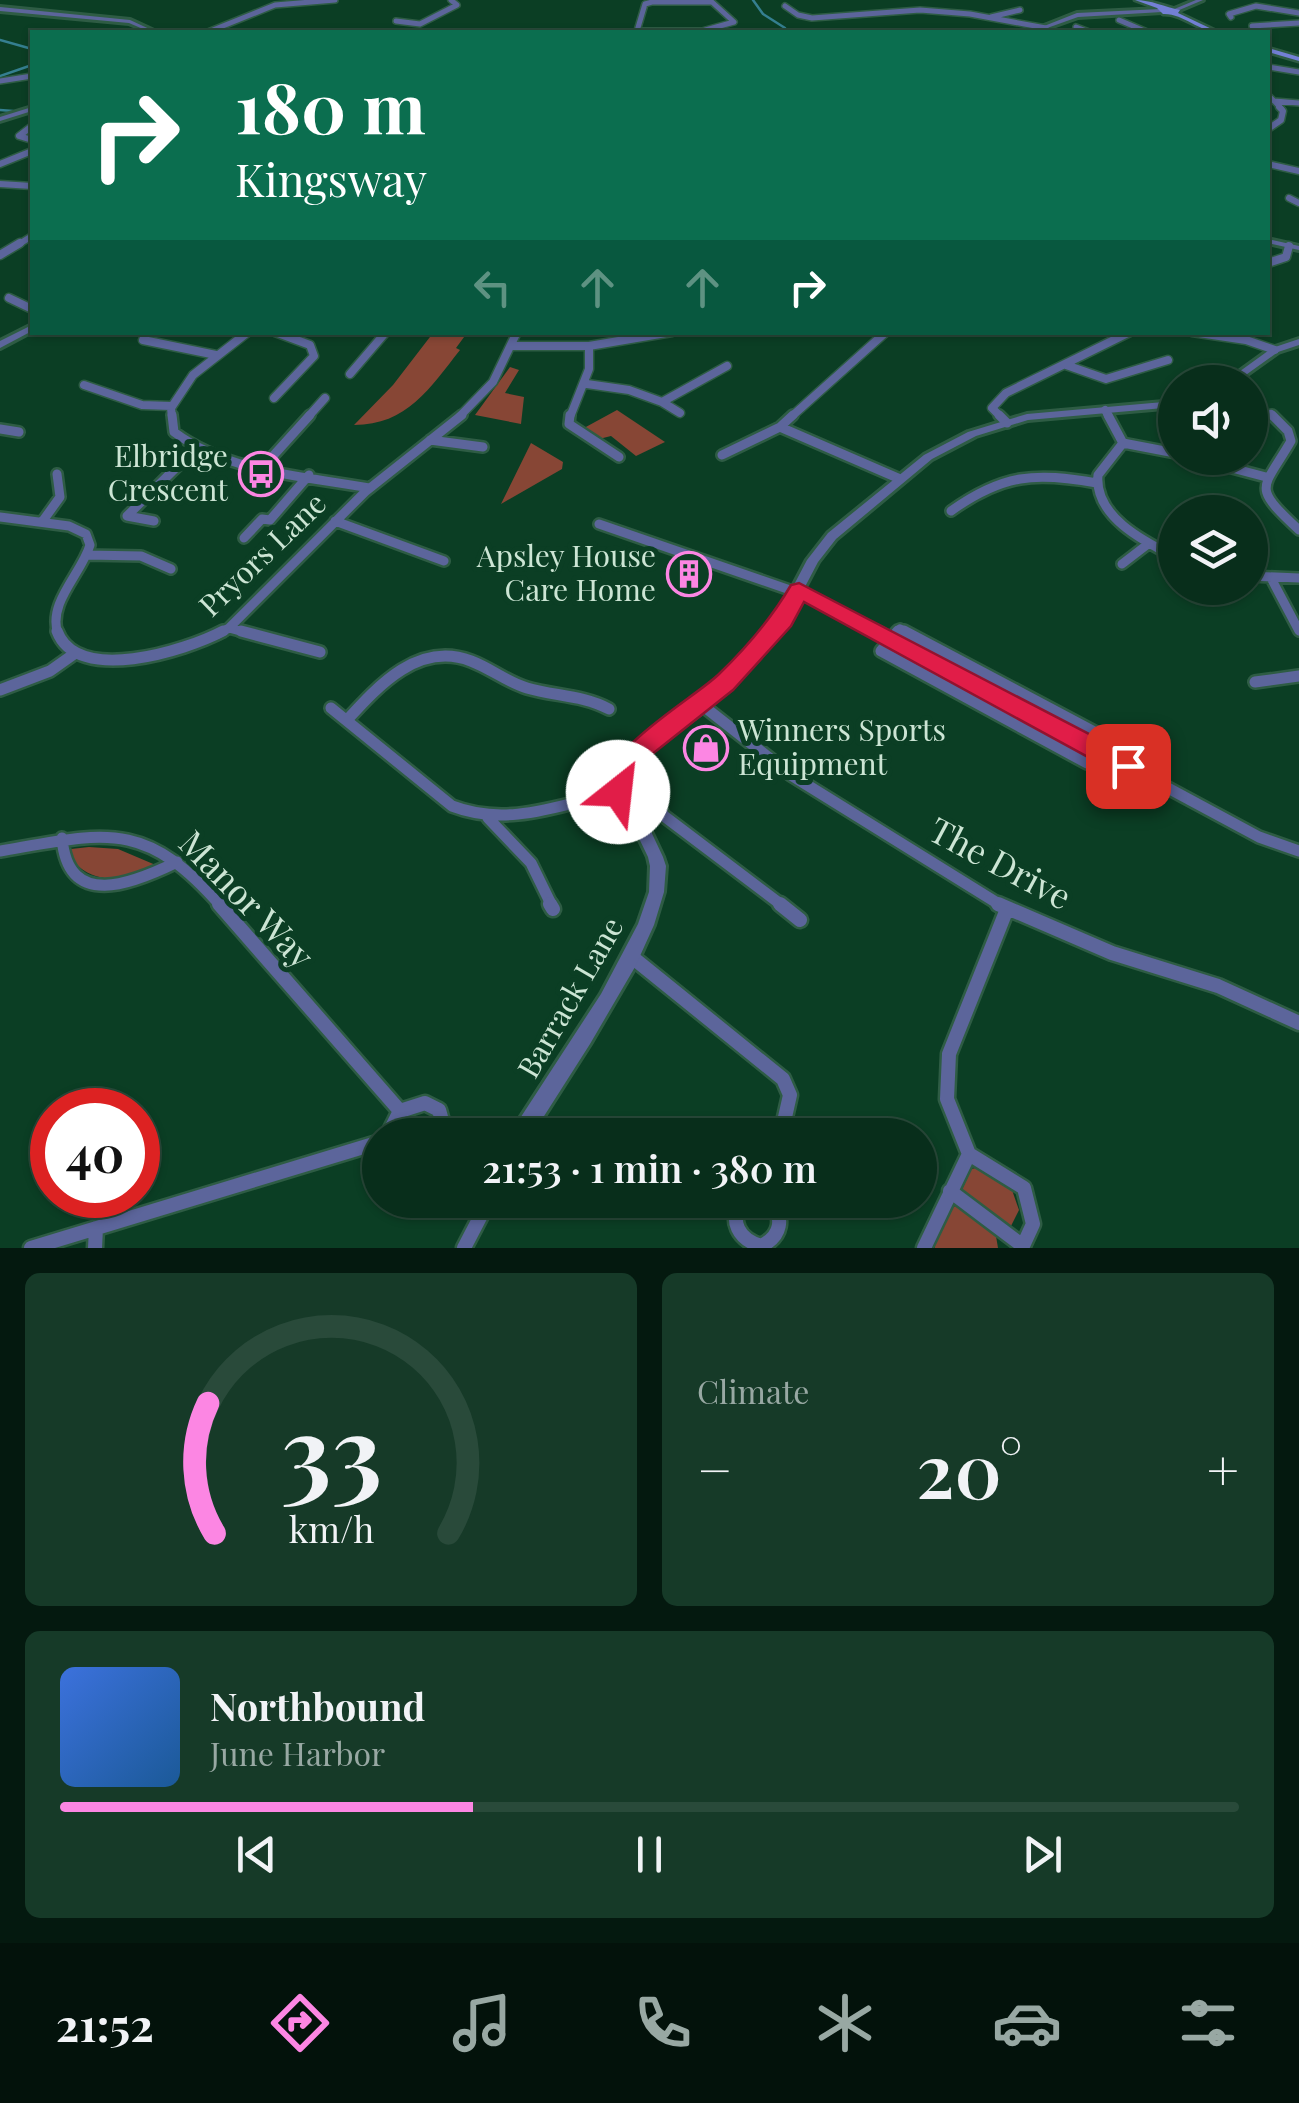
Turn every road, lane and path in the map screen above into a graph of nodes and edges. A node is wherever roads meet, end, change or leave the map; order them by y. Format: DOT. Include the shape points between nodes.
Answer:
graph roads {
  1 [pos="335,0"];
  2 [pos="451,0"];
  3 [pos="1138,0"];
  4 [pos="1200,0"];
  5 [pos="305,2"];
  6 [pos="785,6"];
  7 [pos="924,8"];
  8 [pos="0,9"];
  9 [pos="1020,10"];
  10 [pos="1161,10"];
  11 [pos="1174,12"];
  12 [pos="1299,12"];
  13 [pos="1231,17"];
  14 [pos="938,18"];
  15 [pos="986,18"];
  16 [pos="1118,20"];
  17 [pos="396,21"];
  18 [pos="1297,25"];
  19 [pos="1252,26"];
  20 [pos="1076,27"];
  21 [pos="1046,28"];
  22 [pos="147,30"];
  23 [pos="213,30"];
  24 [pos="637,30"];
  25 [pos="702,30"];
  26 [pos="1039,30"];
  27 [pos="1084,30"];
  28 [pos="1142,30"];
  29 [pos="1210,30"];
  30 [pos="1267,30"];
  31 [pos="1270,51"];
  32 [pos="1298,58"];
  33 [pos="1270,67"];
  34 [pos="1299,72"];
  35 [pos="30,76"];
  36 [pos="0,82"];
  37 [pos="1270,97"];
  38 [pos="1274,101"];
  39 [pos="1299,103"];
  40 [pos="30,110"];
  41 [pos="0,119"];
  42 [pos="30,128"];
  43 [pos="1270,128"];
  44 [pos="30,139"];
  45 [pos="30,152"];
  46 [pos="0,164"];
  47 [pos="1270,164"];
  48 [pos="1299,171"];
  49 [pos="0,184"];
  50 [pos="30,186"];
  51 [pos="1289,198"];
  52 [pos="1299,203"];
  53 [pos="30,237"];
  54 [pos="1294,247"];
  55 [pos="0,255"];
  56 [pos="1270,262"];
  57 [pos="9,298"];
  58 [pos="30,308"];
  59 [pos="30,329"];
  60 [pos="244,335"];
  61 [pos="282,335"];
  62 [pos="383,335"];
  63 [pos="516,335"];
  64 [pos="654,335"];
  65 [pos="883,335"];
  66 [pos="1124,335"];
  67 [pos="1212,335"];
  68 [pos="143,340"];
  69 [pos="1299,342"];
  70 [pos="0,346"];
  71 [pos="514,346"];
  72 [pos="589,346"];
  73 [pos="1275,350"];
  74 [pos="216,355"];
  75 [pos="1168,360"];
  76 [pos="1066,364"];
  77 [pos="1254,365"];
  78 [pos="727,366"];
  79 [pos="350,374"];
  80 [pos="587,384"];
  81 [pos="84,386"];
  82 [pos="274,398"];
  83 [pos="325,398"];
  84 [pos="662,402"];
  85 [pos="1158,405"];
  86 [pos="171,406"];
  87 [pos="1106,410"];
  88 [pos="680,413"];
  89 [pos="1271,414"];
  90 [pos="1006,423"];
  91 [pos="780,427"];
  92 [pos="0,429"];
  93 [pos="19,432"];
  94 [pos="430,440"];
  95 [pos="1122,444"];
  96 [pos="484,447"];
  97 [pos="194,450"];
  98 [pos="1158,450"];
  99 [pos="1286,454"];
  100 [pos="619,456"];
  101 [pos="722,456"];
  102 [pos="1299,458"];
  103 [pos="263,468"];
  104 [pos="57,474"];
  105 [pos="309,475"];
  106 [pos="1258,475"];
  107 [pos="1266,477"];
  108 [pos="900,478"];
  109 [pos="1097,483"];
  110 [pos="369,488"];
  111 [pos="951,511"];
  112 [pos="0,518"];
  113 [pos="335,521"];
  114 [pos="42,522"];
  115 [pos="154,522"];
  116 [pos="599,524"];
  117 [pos="1299,530"];
  118 [pos="244,538"];
  119 [pos="1148,544"];
  120 [pos="1158,549"];
  121 [pos="87,554"];
  122 [pos="444,562"];
  123 [pos="1122,564"];
  124 [pos="171,569"];
  125 [pos="1270,578"];
  126 [pos="1299,578"];
  127 [pos="799,590"];
  128 [pos="229,628"];
  129 [pos="1299,631"];
  130 [pos="320,652"];
  131 [pos="74,654"];
  132 [pos="1299,676"];
  133 [pos="1255,682"];
  134 [pos="0,690"];
  135 [pos="702,704"];
  136 [pos="331,708"];
  137 [pos="609,708"];
  138 [pos="347,720"];
  139 [pos="618,792"];
  140 [pos="652,795"];
  141 [pos="488,818"];
  142 [pos="62,838"];
  143 [pos="0,851"];
  144 [pos="1299,851"];
  145 [pos="177,862"];
  146 [pos="553,909"];
  147 [pos="1007,909"];
  148 [pos="800,920"];
  149 [pos="632,957"];
  150 [pos="1299,1023"];
  151 [pos="400,1111"];
  152 [pos="396,1118"];
  153 [pos="443,1118"];
  154 [pos="532,1118"];
  155 [pos="786,1118"];
  156 [pos="362,1147"];
  157 [pos="969,1154"];
  158 [pos="950,1191"];
  159 [pos="480,1218"];
  160 [pos="735,1218"];
  161 [pos="779,1218"];
  162 [pos="96,1228"];
  163 [pos="1022,1247"];
  164 [pos="31,1248"];
  165 [pos="95,1248"];
  166 [pos="464,1248"];
  167 [pos="924,1248"];
  1 -- 5 [label="street"];
  2 -- 17 [label="street" via="456,6 423,23"];
  3 -- 10 [label="main road"];
  4 -- 11 [label="street"];
  5 -- 23 [label="street" via="268,6"];
  6 -- 7 [label="street" via="809,22"];
  7 -- 14 [label="street"];
  7 -- 15 [label="street"];
  8 -- 22 [label="street" via="122,21"];
  9 -- 15 [label="street"];
  10 -- 11 [label="main road"];
  10 -- 21 [label="street" via="1077,15"];
  11 -- 29 [label="main road"];
  12 -- 13 [label="street" via="1256,6"];
  15 -- 21 [label="street"];
  16 -- 28 [label="street"];
  18 -- 30 [label="street"];
  19 -- 30 [label="street"];
  20 -- 27 [label="street"];
  21 -- 26 [label="street"];
  24 -- 25 [label="street" via="646,4 712,2 734,22"];
  31 -- 32 [label="main road"];
  33 -- 34 [label="street"];
  35 -- 36 [label="street"];
  37 -- 38 [label="street"];
  38 -- 39 [label="street"];
  38 -- 43 [label="street" via="1283,111"];
  40 -- 41 [label="street"];
  42 -- 44 [label="street" via="19,136"];
  45 -- 46 [label="street"];
  47 -- 48 [label="street"];
  49 -- 50 [label="street"];
  51 -- 52 [label="street"];
  53 -- 55 [label="street"];
  54 -- 56 [label="street"];
  57 -- 58 [label="street"];
  59 -- 70 [label="street"];
  60 -- 74 [label="street"];
  61 -- 82 [label="street" via="310,345 314,356"];
  62 -- 79 [label="street"];
  63 -- 71 [label="street, Pryors Lane"];
  64 -- 72 [label="street"];
  65 -- 91 [label="street"];
  66 -- 76 [label="street"];
  67 -- 73 [label="street"];
  68 -- 74 [label="street"];
  69 -- 73 [label="street"];
  71 -- 72 [label="street"];
  71 -- 94 [label="street, Pryors Lane" via="486,390"];
  72 -- 80 [label="street"];
  73 -- 77 [label="street"];
  74 -- 86 [label="street"];
  75 -- 76 [label="street" via="1104,382"];
  76 -- 90 [label="street" via="992,404"];
  78 -- 84 [label="street"];
  80 -- 84 [label="street"];
  80 -- 100 [label="street" via="569,424"];
  81 -- 86 [label="street" via="142,405"];
  83 -- 103 [label="street"];
  84 -- 88 [label="street"];
  85 -- 87 [label="street"];
  86 -- 97 [label="street" via="170,428"];
  87 -- 90 [label="street"];
  87 -- 95 [label="street"];
  89 -- 99 [label="street" via="1288,430"];
  90 -- 108 [label="street" via="951,444"];
  91 -- 101 [label="street"];
  91 -- 108 [label="street"];
  92 -- 93 [label="street"];
  94 -- 96 [label="street"];
  94 -- 110 [label="street, Pryors Lane"];
  95 -- 98 [label="street"];
  95 -- 109 [label="street"];
  97 -- 103 [label="street"];
  97 -- 115 [label="street" via="126,516"];
  99 -- 102 [label="street"];
  99 -- 107 [label="street"];
  103 -- 105 [label="street"];
  104 -- 114 [label="street" via="60,497"];
  105 -- 110 [label="street"];
  105 -- 118 [label="street" via="270,520 262,519"];
  106 -- 107 [label="street"];
  107 -- 117 [label="street" via="1273,504"];
  108 -- 127 [label="street" via="832,536"];
  109 -- 111 [label="street" via="1016,477 983,487"];
  109 -- 119 [label="street" via="1111,514"];
  110 -- 113 [label="street, Pryors Lane"];
  112 -- 114 [label="street"];
  113 -- 122 [label="street"];
  113 -- 128 [label="street, Pryors Lane"];
  114 -- 121 [label="street" via="82,531"];
  116 -- 127 [label="street"];
  119 -- 120 [label="street"];
  119 -- 123 [label="street"];
  121 -- 124 [label="street" via="138,555"];
  121 -- 131 [label="street" via="56,614 60,642"];
  125 -- 126 [label="street"];
  125 -- 129 [label="street"];
  127 -- 135 [label="street" via="782,620"];
  127 -- 144 [label="street" via="1259,837"];
  128 -- 130 [label="street"];
  128 -- 131 [label="street, Pryors Lane" via="202,644 156,655 88,660"];
  131 -- 134 [label="street"];
  132 -- 133 [label="street"];
  135 -- 139 [label="street" via="636,752"];
  135 -- 147 [label="street, The Drive" via="790,775"];
  136 -- 138 [label="street"];
  137 -- 138 [label="street" via="590,698 518,685 461,658 432,657 394,672"];
  138 -- 141 [label="street" via="452,806"];
  139 -- 141 [label="street"];
  139 -- 149 [label="street, Barrack Lane" via="658,864 652,912"];
  140 -- 148 [label="street" via="664,816"];
  141 -- 146 [label="street" via="532,863"];
  142 -- 143 [label="street, Manor Way"];
  142 -- 145 [label="street, Manor Way" via="130,839"];
  142 -- 145 [label="street" via="71,872 92,884 134,882"];
  145 -- 151 [label="street, Manor Way"];
  147 -- 150 [label="street, The Drive" via="1112,953 1218,986"];
  147 -- 157 [label="street" via="948,1054 947,1099"];
  149 -- 154 [label="street, Barrack Lane"];
  149 -- 155 [label="street" via="784,1079"];
  151 -- 152 [label="street"];
  151 -- 153 [label="street" via="416,1103 432,1106"];
  156 -- 162 [label="street"];
  157 -- 158 [label="street"];
  157 -- 163 [label="street" via="1024,1188 1033,1224"];
  158 -- 163 [label="street"];
  158 -- 167 [label="street"];
  159 -- 166 [label="street"];
  160 -- 161 [label="street" via="746,1242 761,1246 774,1239"];
  162 -- 164 [label="street"];
  162 -- 165 [label="street"];
}
